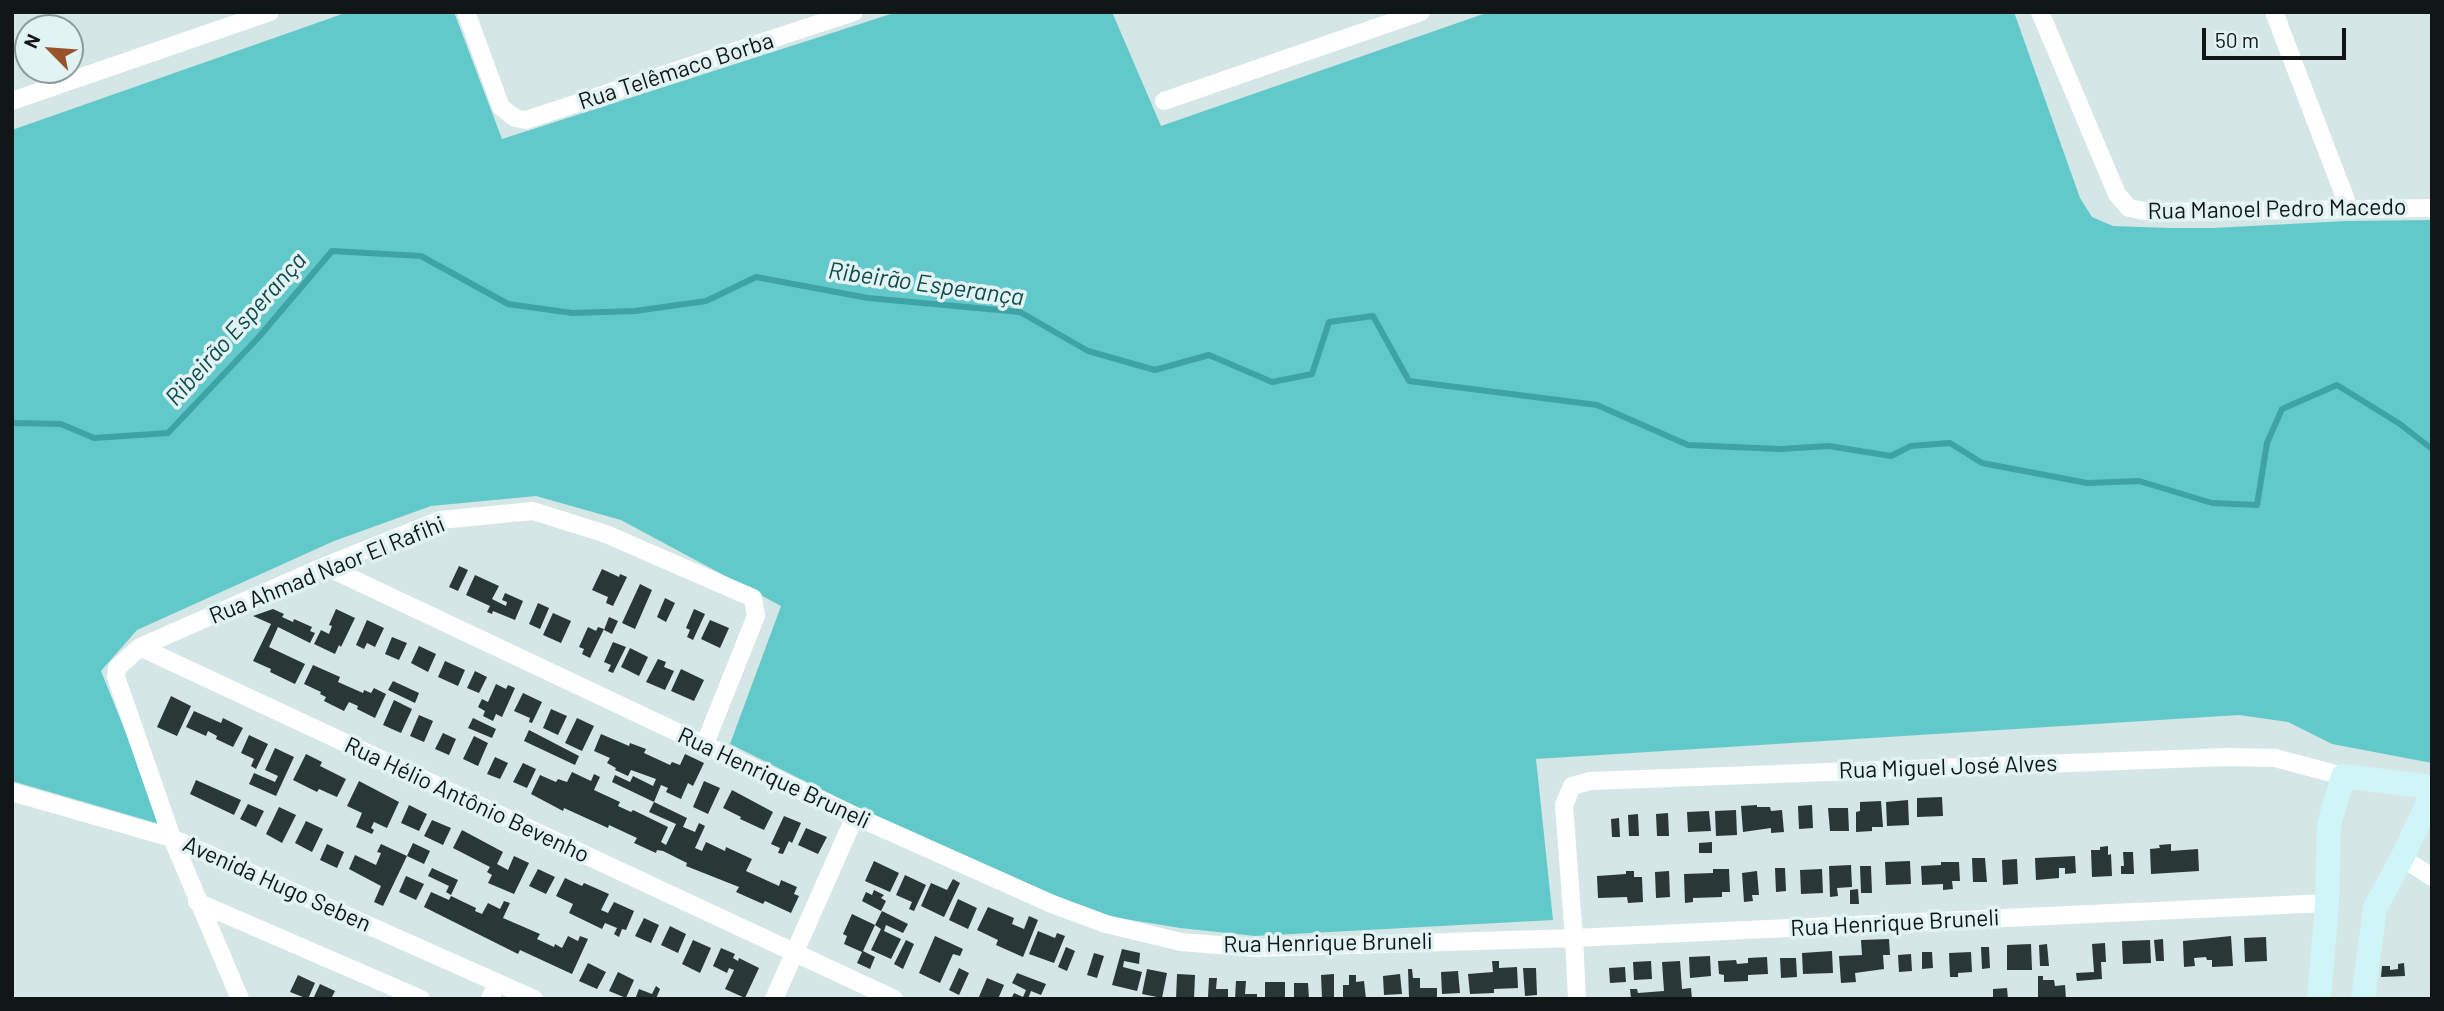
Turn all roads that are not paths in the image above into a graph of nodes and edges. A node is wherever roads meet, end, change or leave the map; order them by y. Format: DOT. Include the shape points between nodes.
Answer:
graph roads {
  1 [pos="270,12"];
  2 [pos="466,12"];
  3 [pos="854,12"];
  4 [pos="1421,12"];
  5 [pos="2040,12"];
  6 [pos="2274,12"];
  7 [pos="12,101"];
  8 [pos="1164,101"];
  9 [pos="2349,208"];
  10 [pos="2432,208"];
  11 [pos="325,566"];
  12 [pos="140,648"];
  13 [pos="704,746"];
  14 [pos="2343,776"];
  15 [pos="2432,788"];
  16 [pos="12,792"];
  17 [pos="2432,794"];
  18 [pos="855,817"];
  19 [pos="172,838"];
  20 [pos="2402,858"];
  21 [pos="2432,877"];
  22 [pos="197,902"];
  23 [pos="2327,904"];
  24 [pos="1574,938"];
  25 [pos="794,953"];
  26 [pos="494,990"];
  27 [pos="240,999"];
  28 [pos="421,999"];
  29 [pos="534,999"];
  30 [pos="774,999"];
  31 [pos="894,999"];
  32 [pos="1577,999"];
  33 [pos="2319,999"];
  34 [pos="2363,999"];
  1 -- 7 [label="street"];
  2 -- 3 [label="street, Rua Telêmaco Borba" via="501,107 526,120"];
  4 -- 8 [label="street"];
  5 -- 9 [label="street, Rua Manoel Pedro Macedo" via="2125,205 2150,212"];
  6 -- 9 [label="street"];
  9 -- 10 [label="street, Rua Manoel Pedro Macedo"];
  11 -- 12 [label="street, Rua Ahmad Naor El Rafihi"];
  11 -- 13 [label="street, Rua Henrique Bruneli"];
  11 -- 13 [label="street, Rua Ahmad Naor El Rafihi" via="440,520 533,511 606,534 753,598 756,616"];
  12 -- 19 [label="street, Rua Ahmad Naor El Rafihi" via="117,668 116,677"];
  12 -- 25 [label="street, Rua Hélio Antônio Bevenho"];
  13 -- 18 [label="street, Rua Henrique Bruneli"];
  14 -- 15 [label="street"];
  14 -- 23 [label="street" via="2329,825"];
  14 -- 24 [label="street, Rua Miguel José Alves" via="2275,758 2228,757 1590,781 1572,786 1564,805"];
  16 -- 19 [label="street, Avenida Hugo Seben"];
  17 -- 20 [label="street"];
  18 -- 24 [label="street, Rua Henrique Bruneli" via="1052,904 1107,924 1181,942 1256,948"];
  18 -- 25 [label="street"];
  19 -- 22 [label="street"];
  19 -- 26 [label="street, Avenida Hugo Seben"];
  20 -- 21 [label="street"];
  20 -- 34 [label="street" via="2375,908"];
  22 -- 27 [label="street"];
  22 -- 28 [label="street, Avenida Hugo Seben"];
  23 -- 24 [label="street, Rua Henrique Bruneli"];
  23 -- 33 [label="street"];
  24 -- 32 [label="street"];
  25 -- 30 [label="street"];
  25 -- 31 [label="street, Rua Hélio Antônio Bevenho"];
  26 -- 29 [label="street, Avenida Hugo Seben"];
}
